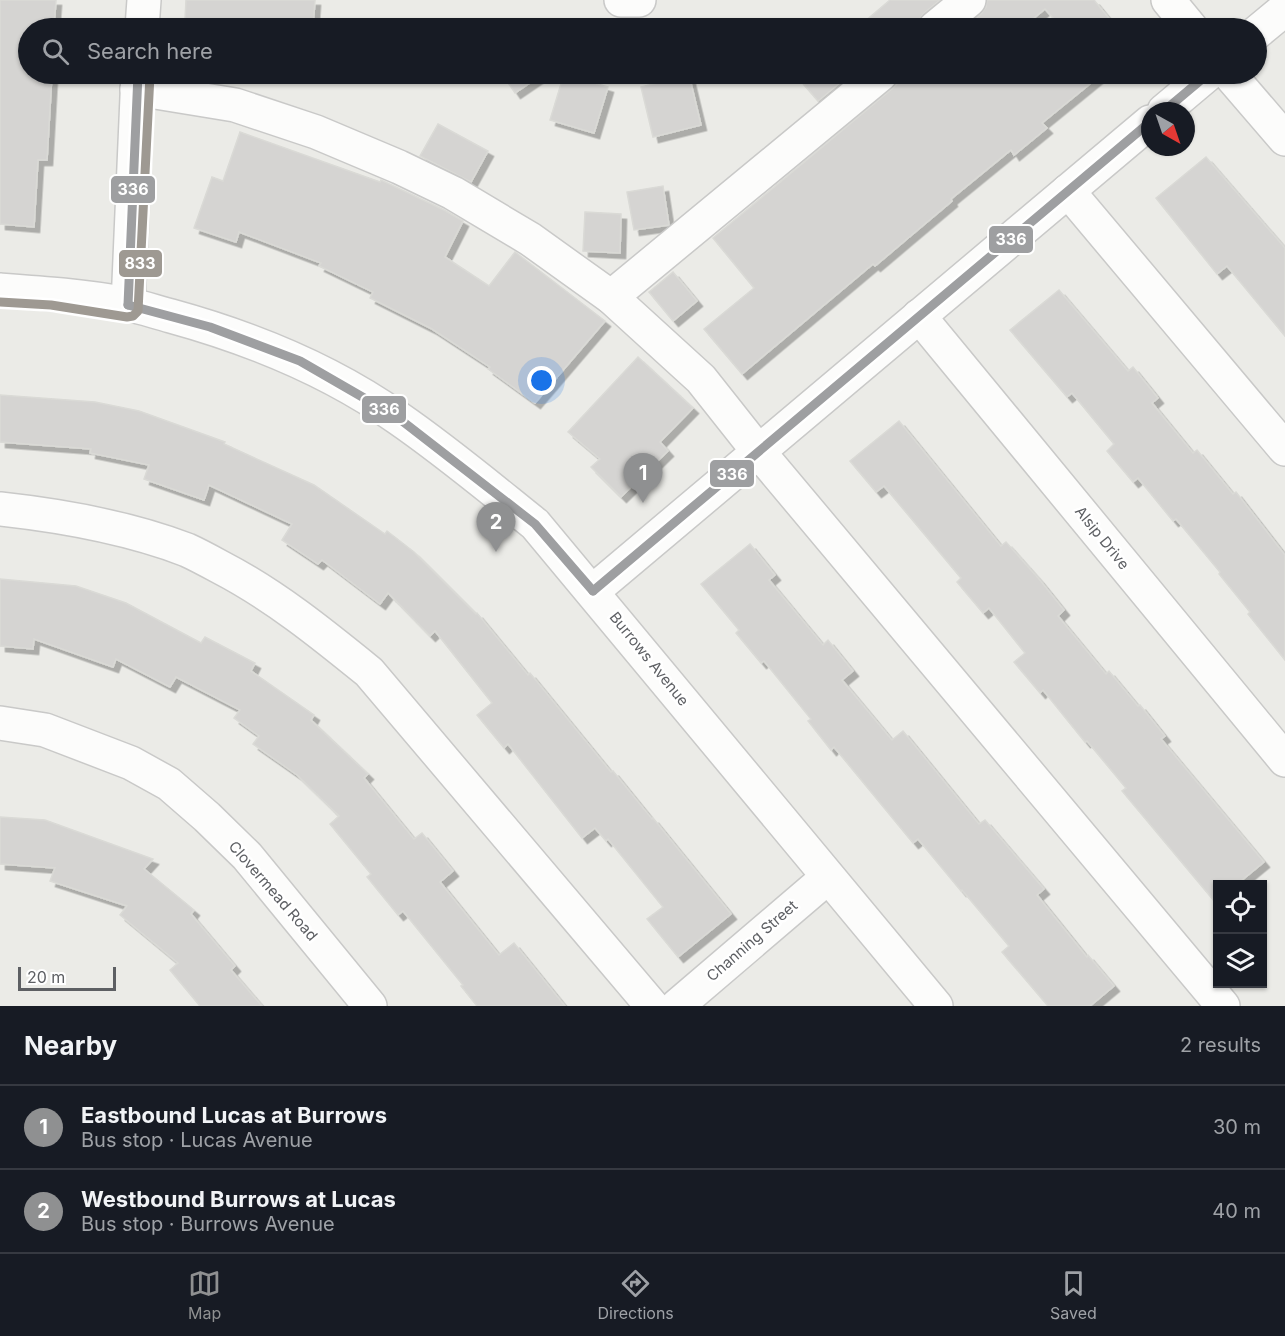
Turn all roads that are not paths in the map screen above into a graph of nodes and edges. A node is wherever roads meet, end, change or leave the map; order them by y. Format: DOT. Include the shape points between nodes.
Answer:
graph roads {
  1 [pos="144,0"];
  2 [pos="621,0"];
  3 [pos="639,0"];
  4 [pos="969,0"];
  5 [pos="1168,0"];
  6 [pos="1285,9"];
  7 [pos="143,18"];
  8 [pos="947,18"];
  9 [pos="1183,18"];
  10 [pos="1267,24"];
  11 [pos="137,84"];
  12 [pos="149,84"];
  13 [pos="869,84"];
  14 [pos="1196,84"];
  15 [pos="1237,84"];
  16 [pos="1175,102"];
  17 [pos="1141,130"];
  18 [pos="1285,140"];
  19 [pos="1068,191"];
  20 [pos="0,290"];
  21 [pos="611,297"];
  22 [pos="128,305"];
  23 [pos="920,316"];
  24 [pos="1285,449"];
  25 [pos="758,451"];
  26 [pos="0,509"];
  27 [pos="593,591"];
  28 [pos="0,723"];
  29 [pos="1285,760"];
  30 [pos="828,877"];
  31 [pos="370,1006"];
  32 [pos="652,1006"];
  33 [pos="677,1006"];
  34 [pos="936,1006"];
  35 [pos="1222,1006"];
  1 -- 7 [label="street"];
  2 -- 3 [label="street"];
  4 -- 8 [label="street"];
  5 -- 9 [label="street"];
  6 -- 10 [label="street"];
  11 -- 22 [label="street"];
  12 -- 21 [label="street" via="235,105 316,132 399,167 453,193 530,239"];
  13 -- 21 [label="street"];
  14 -- 16 [label="street"];
  15 -- 18 [label="street"];
  17 -- 19 [label="street"];
  19 -- 23 [label="street"];
  19 -- 24 [label="street"];
  20 -- 22 [label="street, Burrows Avenue"];
  21 -- 25 [label="street" via="701,379"];
  22 -- 27 [label="street, Burrows Avenue" via="210,327 300,361 397,417 535,524"];
  23 -- 25 [label="street"];
  23 -- 29 [label="street, Alsip Drive"];
  25 -- 27 [label="street"];
  25 -- 35 [label="street"];
  26 -- 32 [label="street" via="72,518 189,551 245,580 324,635 369,672"];
  27 -- 30 [label="street, Burrows Avenue"];
  28 -- 31 [label="street, Clovermead Road" via="45,730 131,763 169,784 247,856"];
  30 -- 33 [label="street, Channing Street"];
  30 -- 34 [label="street, Burrows Avenue"];
}
